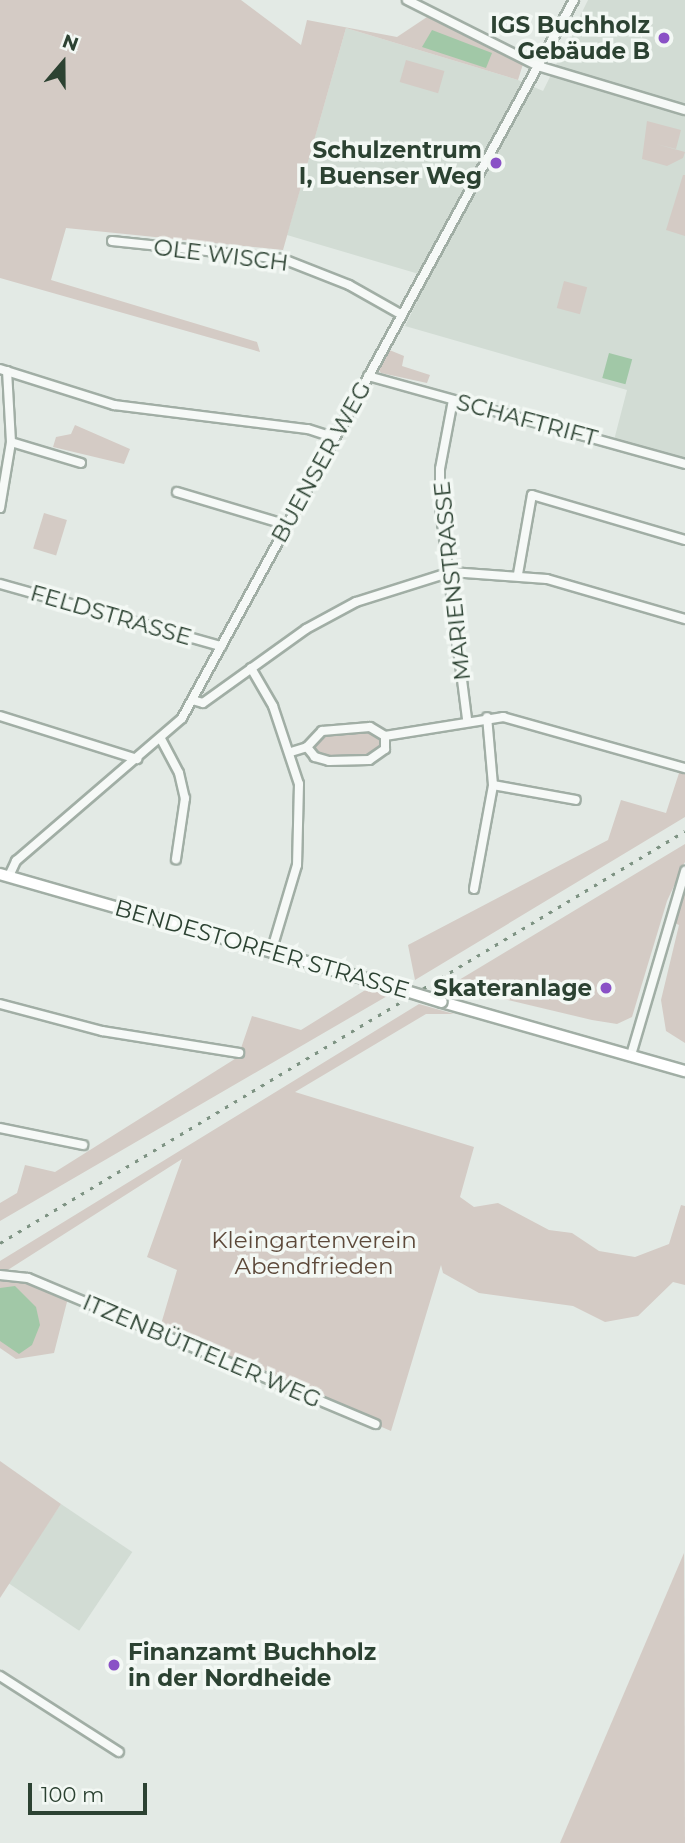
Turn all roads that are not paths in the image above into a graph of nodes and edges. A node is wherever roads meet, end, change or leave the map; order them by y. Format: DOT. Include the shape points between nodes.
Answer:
graph roads {
  1 [pos="408,0"];
  2 [pos="574,0"];
  3 [pos="538,66"];
  4 [pos="685,110"];
  5 [pos="112,241"];
  6 [pos="402,315"];
  7 [pos="4,370"];
  8 [pos="368,376"];
  9 [pos="453,400"];
  10 [pos="335,438"];
  11 [pos="11,442"];
  12 [pos="81,463"];
  13 [pos="685,464"];
  14 [pos="177,492"];
  15 [pos="0,508"];
  16 [pos="287,525"];
  17 [pos="685,540"];
  18 [pos="451,572"];
  19 [pos="518,574"];
  20 [pos="0,584"];
  21 [pos="685,619"];
  22 [pos="221,646"];
  23 [pos="251,668"];
  24 [pos="192,700"];
  25 [pos="0,716"];
  26 [pos="487,717"];
  27 [pos="467,720"];
  28 [pos="386,736"];
  29 [pos="161,739"];
  30 [pos="307,747"];
  31 [pos="291,752"];
  32 [pos="136,759"];
  33 [pos="685,768"];
  34 [pos="493,785"];
  35 [pos="576,800"];
  36 [pos="176,859"];
  37 [pos="685,871"];
  38 [pos="4,875"];
  39 [pos="474,889"];
  40 [pos="271,952"];
  41 [pos="0,1004"];
  42 [pos="240,1053"];
  43 [pos="631,1055"];
  44 [pos="685,1072"];
  45 [pos="0,1128"];
  46 [pos="83,1145"];
  47 [pos="0,1275"];
  48 [pos="376,1424"];
  49 [pos="0,1676"];
  50 [pos="119,1752"];
  1 -- 3 [label="street"];
  2 -- 3 [label="street, BUENSER WEG"];
  3 -- 4 [label="street"];
  3 -- 6 [label="street, BUENSER WEG"];
  5 -- 6 [label="street, OLE WISCH" via="283,259 349,285"];
  6 -- 8 [label="street, BUENSER WEG"];
  7 -- 10 [label="street" via="114,405 307,429"];
  7 -- 11 [label="street"];
  8 -- 9 [label="street, SCHAFTRIFT"];
  8 -- 10 [label="street, BUENSER WEG"];
  9 -- 13 [label="street, SCHAFTRIFT"];
  9 -- 18 [label="street, MARIENSTRASSE" via="440,469 440,508"];
  10 -- 16 [label="street, BUENSER WEG"];
  11 -- 12 [label="street"];
  11 -- 15 [label="street"];
  14 -- 16 [label="street"];
  16 -- 22 [label="street, BUENSER WEG"];
  17 -- 19 [label="street" via="532,495"];
  18 -- 19 [label="street"];
  18 -- 23 [label="street" via="356,602 306,629"];
  18 -- 27 [label="street, MARIENSTRASSE"];
  19 -- 21 [label="street"];
  20 -- 22 [label="street, FELDSTRASSE"];
  22 -- 24 [label="street, BUENSER WEG"];
  23 -- 24 [label="street" via="203,703"];
  23 -- 31 [label="street"];
  24 -- 29 [label="street, BUENSER WEG" via="182,719"];
  25 -- 32 [label="street"];
  26 -- 27 [label="street"];
  26 -- 33 [label="street" via="519,720"];
  26 -- 34 [label="street"];
  27 -- 28 [label="street"];
  28 -- 30 [label="street" via="378,729 348,727 322,731"];
  28 -- 30 [label="street" via="382,754 369,760 329,761 315,757"];
  29 -- 32 [label="street, BUENSER WEG"];
  29 -- 36 [label="street" via="179,773 185,798"];
  30 -- 31 [label="street"];
  31 -- 40 [label="street" via="300,796 297,866"];
  32 -- 38 [label="street, BUENSER WEG"];
  34 -- 35 [label="street"];
  34 -- 39 [label="street"];
  37 -- 43 [label="street"];
  38 -- 40 [label="street, BENDESTORFER STRASSE"];
  40 -- 43 [label="street, BENDESTORFER STRASSE, bridge"];
  41 -- 42 [label="street" via="102,1031"];
  43 -- 44 [label="street, BENDESTORFER STRASSE"];
  45 -- 46 [label="street"];
  47 -- 48 [label="street, ITZENBÜTTELER WEG" via="28,1278"];
  49 -- 50 [label="street"];
}
